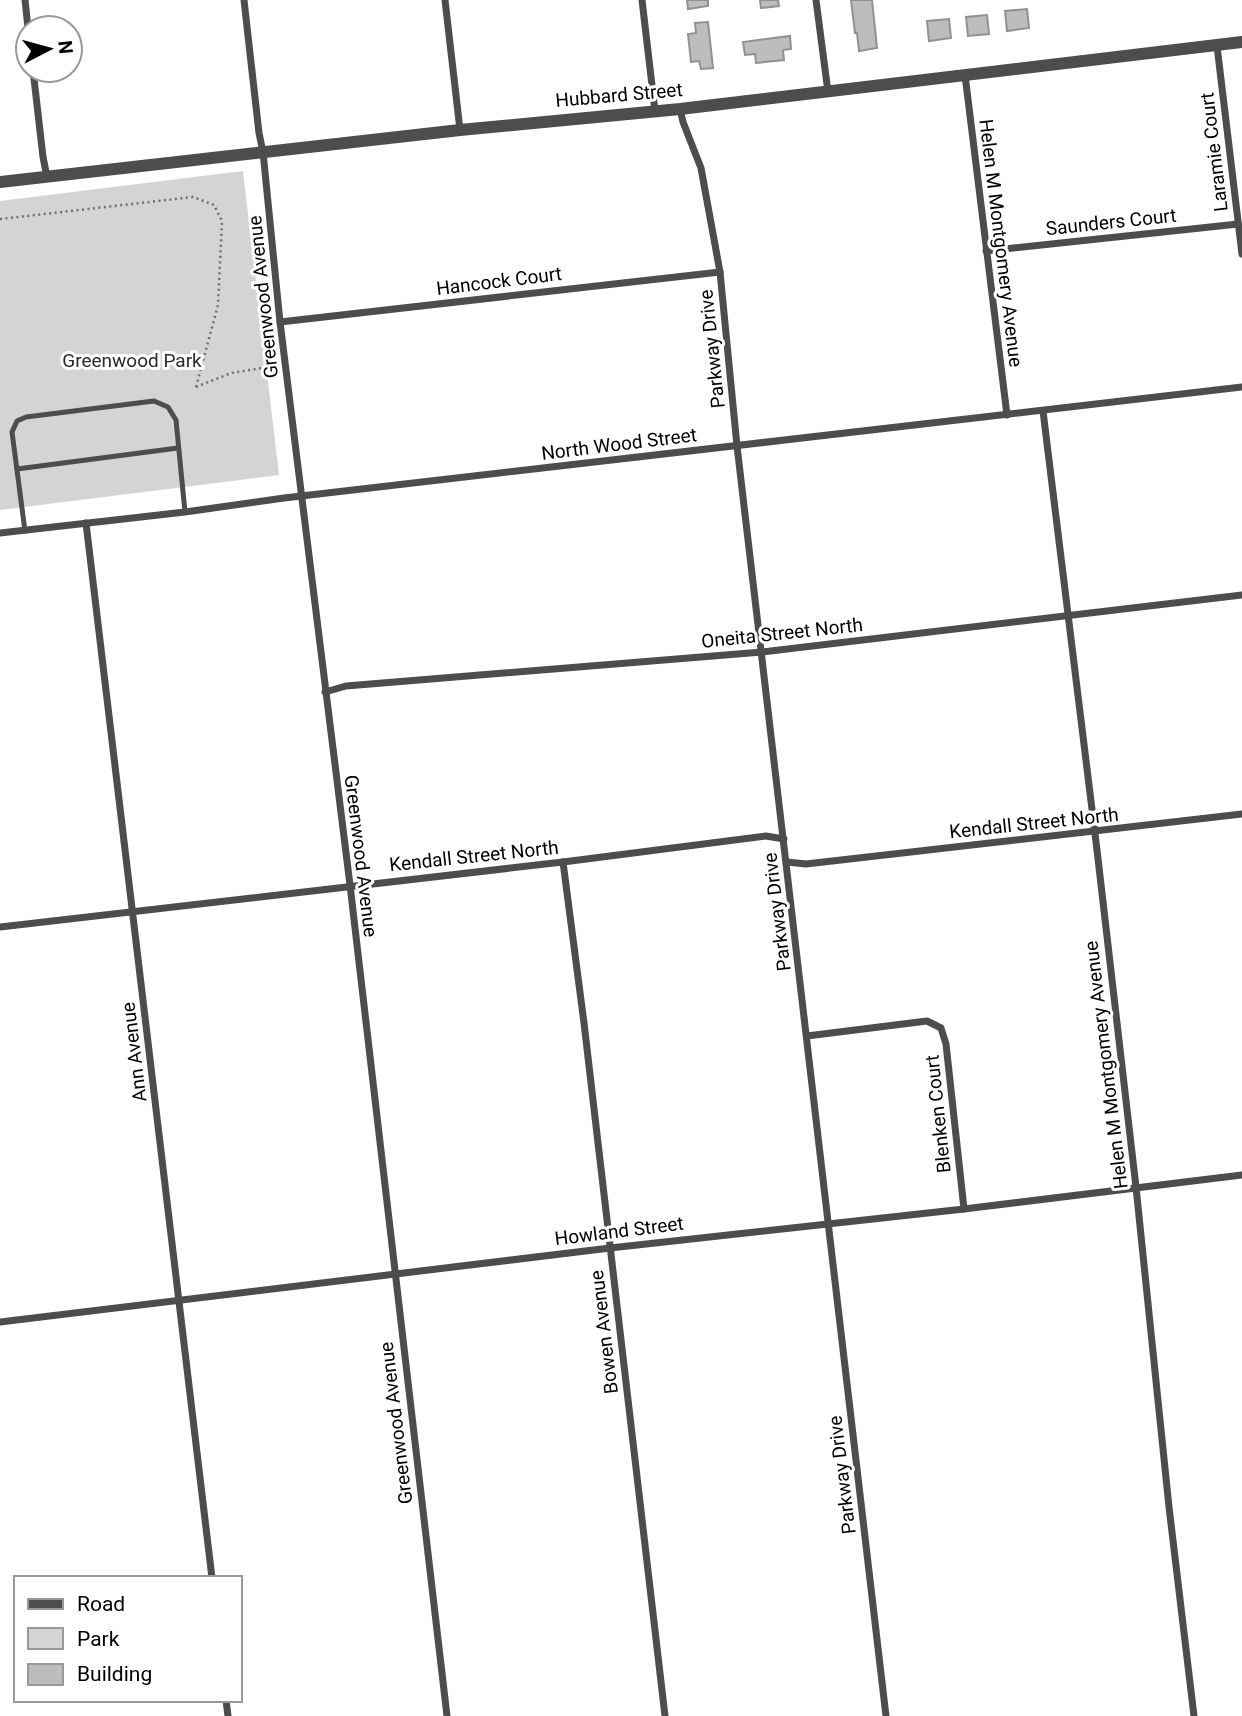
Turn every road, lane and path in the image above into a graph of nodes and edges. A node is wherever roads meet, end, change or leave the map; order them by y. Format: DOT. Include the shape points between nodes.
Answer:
graph roads {
  1 [pos="244,0"];
  2 [pos="445,0"];
  3 [pos="642,0"];
  4 [pos="816,0"];
  5 [pos="1242,42"];
  6 [pos="1217,46"];
  7 [pos="965,75"];
  8 [pos="35,84"];
  9 [pos="828,92"];
  10 [pos="680,109"];
  11 [pos="655,111"];
  12 [pos="460,130"];
  13 [pos="263,152"];
  14 [pos="47,177"];
  15 [pos="0,182"];
  16 [pos="0,219"];
  17 [pos="1238,223"];
  18 [pos="986,251"];
  19 [pos="1242,254"];
  20 [pos="720,272"];
  21 [pos="281,322"];
  22 [pos="270,367"];
  23 [pos="1242,387"];
  24 [pos="1043,411"];
  25 [pos="1007,415"];
  26 [pos="737,446"];
  27 [pos="178,448"];
  28 [pos="17,469"];
  29 [pos="303,496"];
  30 [pos="185,512"];
  31 [pos="86,523"];
  32 [pos="24,531"];
  33 [pos="0,533"];
  34 [pos="1242,595"];
  35 [pos="1068,617"];
  36 [pos="762,652"];
  37 [pos="325,692"];
  38 [pos="1242,814"];
  39 [pos="1095,832"];
  40 [pos="784,839"];
  41 [pos="563,862"];
  42 [pos="787,862"];
  43 [pos="350,885"];
  44 [pos="133,912"];
  45 [pos="0,927"];
  46 [pos="807,1037"];
  47 [pos="1242,1175"];
  48 [pos="1136,1186"];
  49 [pos="964,1209"];
  50 [pos="829,1224"];
  51 [pos="610,1248"];
  52 [pos="395,1275"];
  53 [pos="179,1300"];
  54 [pos="0,1322"];
  55 [pos="212,1576"];
  56 [pos="447,1716"];
  57 [pos="665,1716"];
  58 [pos="886,1716"];
  59 [pos="1194,1716"];
  1 -- 13 [label="street, Greenwood Avenue"];
  2 -- 12 [label="street"];
  3 -- 11 [label="street"];
  4 -- 9 [label="street"];
  5 -- 6 [label="street, Hubbard Street"];
  6 -- 7 [label="street, Hubbard Street"];
  6 -- 17 [label="street, Laramie Court"];
  7 -- 9 [label="street, Hubbard Street"];
  7 -- 18 [label="street, Helen M Montgomery Avenue"];
  8 -- 14 [label="street"];
  9 -- 10 [label="street, Hubbard Street"];
  10 -- 11 [label="street, Hubbard Street"];
  10 -- 20 [label="street, Parkway Drive" via="702,168"];
  11 -- 12 [label="street, Hubbard Street"];
  12 -- 13 [label="street, Hubbard Street"];
  13 -- 14 [label="street, Hubbard Street"];
  13 -- 21 [label="street, Greenwood Avenue"];
  14 -- 15 [label="street, Hubbard Street"];
  16 -- 22 [label="path" via="194,197 214,205 222,221 218,305 196,387 230,373"];
  17 -- 18 [label="street, Saunders Court"];
  17 -- 19 [label="street, Laramie Court"];
  18 -- 25 [label="street, Helen M Montgomery Avenue"];
  20 -- 21 [label="street, Hancock Court"];
  20 -- 26 [label="street, Parkway Drive"];
  21 -- 29 [label="street, Greenwood Avenue"];
  23 -- 24 [label="street, North Wood Street"];
  24 -- 25 [label="street, North Wood Street"];
  24 -- 35 [label="street, Helen M Montgomery Avenue"];
  25 -- 26 [label="street, North Wood Street"];
  26 -- 29 [label="street, North Wood Street"];
  26 -- 36 [label="street, Parkway Drive"];
  27 -- 28 [label="lane"];
  27 -- 28 [label="lane" via="176,420 168,407 154,401 26,417 17,421 12,432"];
  27 -- 30 [label="lane"];
  28 -- 32 [label="lane"];
  29 -- 30 [label="street, North Wood Street"];
  29 -- 37 [label="street, Greenwood Avenue"];
  30 -- 31 [label="street, North Wood Street"];
  31 -- 32 [label="street, North Wood Street"];
  31 -- 44 [label="street, Ann Avenue"];
  32 -- 33 [label="street, North Wood Street"];
  34 -- 35 [label="street, Oneita Street North"];
  35 -- 36 [label="street, Oneita Street North"];
  35 -- 39 [label="street, Helen M Montgomery Avenue"];
  36 -- 37 [label="street, Oneita Street North" via="346,686"];
  36 -- 40 [label="street, Parkway Drive"];
  37 -- 43 [label="street, Greenwood Avenue"];
  38 -- 39 [label="street, Kendall Street North"];
  39 -- 42 [label="street, Kendall Street North" via="806,864"];
  39 -- 48 [label="street, Helen M Montgomery Avenue"];
  40 -- 41 [label="street, Kendall Street North" via="766,836"];
  40 -- 42 [label="street, Parkway Drive"];
  41 -- 43 [label="street, Kendall Street North"];
  41 -- 51 [label="street, Bowen Avenue"];
  42 -- 46 [label="street, Parkway Drive"];
  43 -- 44 [label="street, Kendall Street North"];
  43 -- 52 [label="street, Greenwood Avenue"];
  44 -- 45 [label="street, Kendall Street North"];
  44 -- 53 [label="street, Ann Avenue"];
  46 -- 49 [label="street, Blenken Court" via="927,1021 941,1028"];
  46 -- 50 [label="street, Parkway Drive"];
  47 -- 48 [label="street, Howland Street"];
  48 -- 49 [label="street, Howland Street"];
  48 -- 59 [label="street, Helen M Montgomery Avenue"];
  49 -- 50 [label="street, Howland Street"];
  50 -- 51 [label="street, Howland Street"];
  50 -- 58 [label="street, Parkway Drive"];
  51 -- 52 [label="street, Howland Street"];
  51 -- 57 [label="street, Bowen Avenue"];
  52 -- 53 [label="street, Howland Street"];
  52 -- 56 [label="street, Greenwood Avenue"];
  53 -- 54 [label="street, Howland Street"];
  53 -- 55 [label="street, Ann Avenue"];
}
